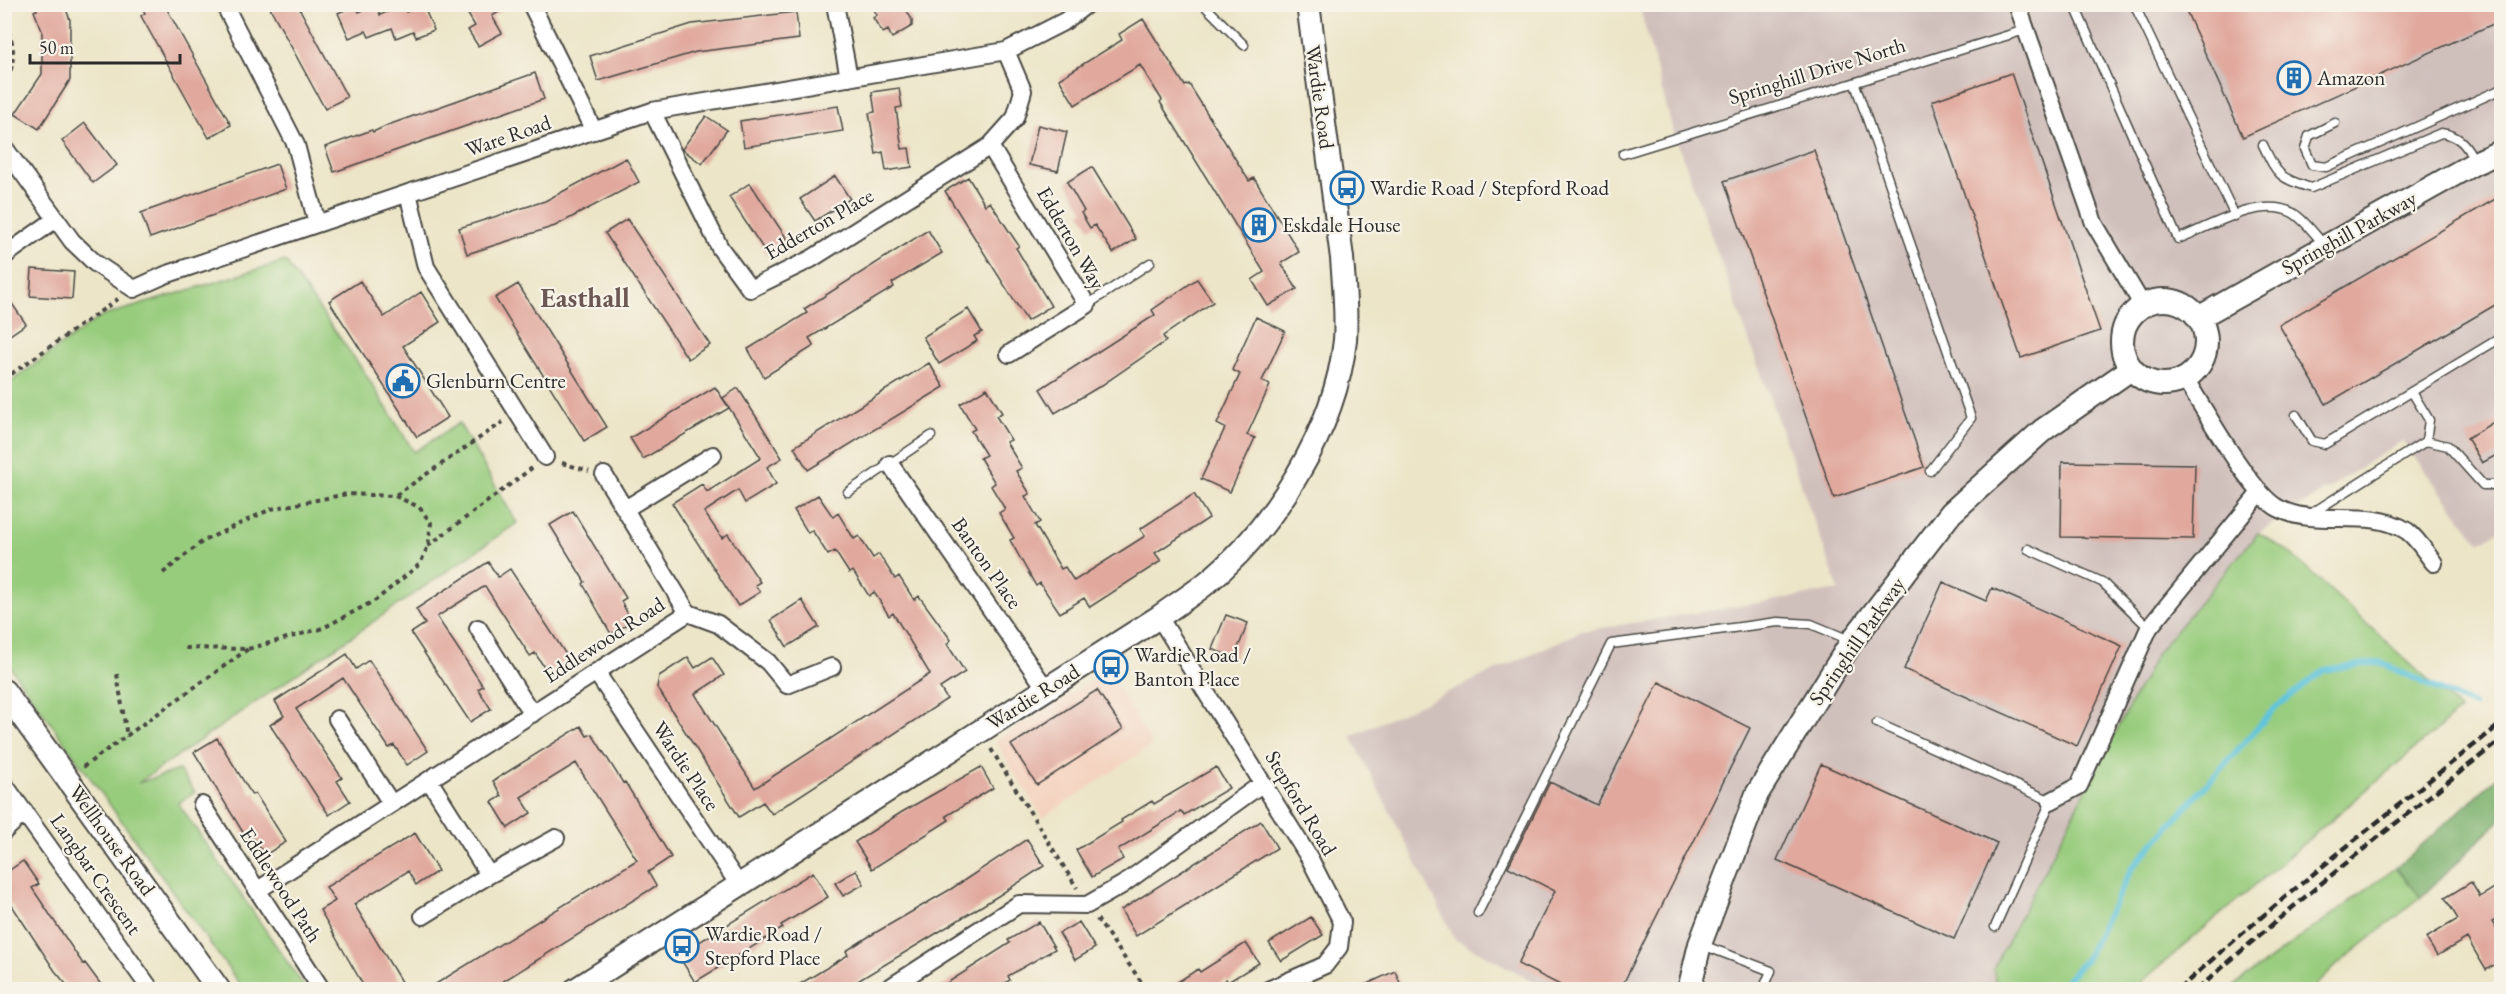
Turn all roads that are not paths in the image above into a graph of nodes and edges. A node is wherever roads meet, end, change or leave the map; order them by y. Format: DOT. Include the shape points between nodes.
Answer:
graph roads {
  1 [pos="225,4"];
  2 [pos="531,4"];
  3 [pos="835,4"];
  4 [pos="1087,4"];
  5 [pos="1203,4"];
  6 [pos="1308,4"];
  7 [pos="2017,4"];
  8 [pos="2074,4"];
  9 [pos="2134,4"];
  10 [pos="2025,30"];
  11 [pos="1244,45"];
  12 [pos="1006,51"];
  13 [pos="849,78"];
  14 [pos="1855,84"];
  15 [pos="2502,89"];
  16 [pos="652,111"];
  17 [pos="2334,123"];
  18 [pos="594,130"];
  19 [pos="2263,145"];
  20 [pos="990,146"];
  21 [pos="4,147"];
  22 [pos="2502,151"];
  23 [pos="1623,154"];
  24 [pos="2475,163"];
  25 [pos="408,193"];
  26 [pos="2235,216"];
  27 [pos="56,219"];
  28 [pos="317,223"];
  29 [pos="2326,247"];
  30 [pos="4,256"];
  31 [pos="1150,263"];
  32 [pos="1087,305"];
  33 [pos="2143,306"];
  34 [pos="2198,318"];
  35 [pos="2502,338"];
  36 [pos="1009,354"];
  37 [pos="2131,369"];
  38 [pos="2185,379"];
  39 [pos="2412,392"];
  40 [pos="2296,415"];
  41 [pos="931,436"];
  42 [pos="2426,441"];
  43 [pos="713,454"];
  44 [pos="545,458"];
  45 [pos="890,464"];
  46 [pos="1930,471"];
  47 [pos="604,475"];
  48 [pos="2502,484"];
  49 [pos="848,492"];
  50 [pos="2259,494"];
  51 [pos="625,509"];
  52 [pos="2306,517"];
  53 [pos="2028,549"];
  54 [pos="2434,563"];
  55 [pos="688,613"];
  56 [pos="1159,617"];
  57 [pos="478,628"];
  58 [pos="2149,628"];
  59 [pos="1852,641"];
  60 [pos="832,667"];
  61 [pos="596,672"];
  62 [pos="1046,689"];
  63 [pos="4,690"];
  64 [pos="532,714"];
  65 [pos="337,718"];
  66 [pos="1876,723"];
  67 [pos="429,780"];
  68 [pos="1263,783"];
  69 [pos="4,784"];
  70 [pos="2051,801"];
  71 [pos="391,803"];
  72 [pos="202,805"];
  73 [pos="25,812"];
  74 [pos="4,831"];
  75 [pos="556,838"];
  76 [pos="489,875"];
  77 [pos="739,885"];
  78 [pos="258,890"];
  79 [pos="1478,913"];
  80 [pos="423,916"];
  81 [pos="1995,927"];
  82 [pos="1700,944"];
  83 [pos="588,986"];
  84 [pos="151,990"];
  85 [pos="219,990"];
  86 [pos="322,990"];
  87 [pos="886,990"];
  88 [pos="1268,990"];
  89 [pos="1689,990"];
  90 [pos="1763,990"];
  1 -- 28 [label="street" via="296,145"];
  2 -- 18 [label="street"];
  3 -- 13 [label="street"];
  4 -- 12 [label="street, Ware Road" via="1065,21"];
  5 -- 11 [label="lane"];
  6 -- 56 [label="street, Wardie Road" via="1345,300 1345,340 1337,382 1304,463 1276,507 1205,584"];
  7 -- 10 [label="street"];
  8 -- 26 [label="lane" via="2178,239"];
  9 -- 26 [label="lane"];
  10 -- 14 [label="lane, Springhill Drive North"];
  10 -- 33 [label="street" via="2094,223"];
  12 -- 13 [label="street, Ware Road"];
  12 -- 20 [label="street, Edderton Place" via="1023,91 1015,118"];
  13 -- 16 [label="street, Ware Road"];
  14 -- 23 [label="lane, Springhill Drive North"];
  14 -- 46 [label="lane" via="1971,418"];
  15 -- 17 [label="lane" via="2326,167 2312,165 2305,149 2309,136"];
  16 -- 18 [label="street, Ware Road"];
  16 -- 20 [label="street, Edderton Place" via="720,248 750,289 811,259"];
  18 -- 25 [label="street, Ware Road"];
  19 -- 24 [label="lane" via="2276,172 2286,180 2311,188 2441,133 2453,134 2467,146"];
  20 -- 32 [label="street, Edderton Way"];
  21 -- 27 [label="street"];
  22 -- 24 [label="street, Springhill Parkway"];
  24 -- 29 [label="street, Springhill Parkway"];
  25 -- 28 [label="street, Ware Road"];
  25 -- 44 [label="street" via="426,267"];
  26 -- 29 [label="lane" via="2254,208 2274,206 2294,213"];
  27 -- 28 [label="street, Ware Road" via="72,242 95,263 134,289"];
  27 -- 30 [label="street"];
  29 -- 34 [label="street, Springhill Parkway"];
  31 -- 32 [label="lane"];
  32 -- 36 [label="street, Edderton Way"];
  33 -- 34 [label="street" via="2167,300 2190,309"];
  33 -- 37 [label="street" via="2124,327 2121,341"];
  34 -- 38 [label="street" via="2206,345 2196,370"];
  35 -- 39 [label="lane"];
  37 -- 38 [label="street" via="2145,380 2162,385"];
  37 -- 59 [label="street, Springhill Parkway" via="2043,430 1950,513"];
  38 -- 50 [label="street"];
  39 -- 40 [label="lane" via="2325,444 2312,441"];
  39 -- 42 [label="lane" via="2429,420"];
  41 -- 45 [label="lane"];
  42 -- 48 [label="lane" via="2448,446 2483,485"];
  42 -- 52 [label="lane"];
  43 -- 51 [label="street"];
  45 -- 49 [label="lane"];
  45 -- 62 [label="street, Banton Place"];
  47 -- 51 [label="street"];
  50 -- 52 [label="street" via="2278,509"];
  50 -- 58 [label="street"];
  51 -- 55 [label="street"];
  52 -- 54 [label="street" via="2375,519 2407,531"];
  53 -- 58 [label="lane" via="2102,582"];
  55 -- 60 [label="street, Eddlewood Road" via="718,624 768,662 787,685"];
  55 -- 61 [label="street, Eddlewood Road"];
  56 -- 62 [label="street, Wardie Road"];
  56 -- 68 [label="street, Stepford Road"];
  57 -- 64 [label="street"];
  58 -- 70 [label="street" via="2079,786"];
  59 -- 79 [label="lane" via="1811,624 1778,622 1611,644"];
  59 -- 82 [label="street, Springhill Parkway" via="1757,794"];
  61 -- 64 [label="street, Eddlewood Road"];
  61 -- 77 [label="street, Wardie Place"];
  62 -- 77 [label="street, Wardie Road"];
  63 -- 85 [label="street, Wellhouse Road"];
  64 -- 67 [label="street, Eddlewood Road"];
  65 -- 71 [label="street"];
  66 -- 70 [label="lane"];
  67 -- 71 [label="street, Eddlewood Road"];
  67 -- 76 [label="street"];
  68 -- 87 [label="street" via="1122,885 1087,905 1019,904"];
  68 -- 88 [label="street, Stepford Road" via="1310,859 1342,922 1339,947 1325,964"];
  69 -- 73 [label="street, Langbar Crescent"];
  70 -- 81 [label="lane"];
  71 -- 78 [label="street, Eddlewood Road"];
  72 -- 78 [label="street, Eddlewood Path"];
  73 -- 74 [label="street"];
  73 -- 84 [label="street, Langbar Crescent"];
  75 -- 76 [label="street"];
  76 -- 80 [label="street"];
  77 -- 83 [label="street, Wardie Road"];
  78 -- 86 [label="street, Eddlewood Path"];
  82 -- 89 [label="street, Springhill Parkway"];
  82 -- 90 [label="lane" via="1771,971"];
}
